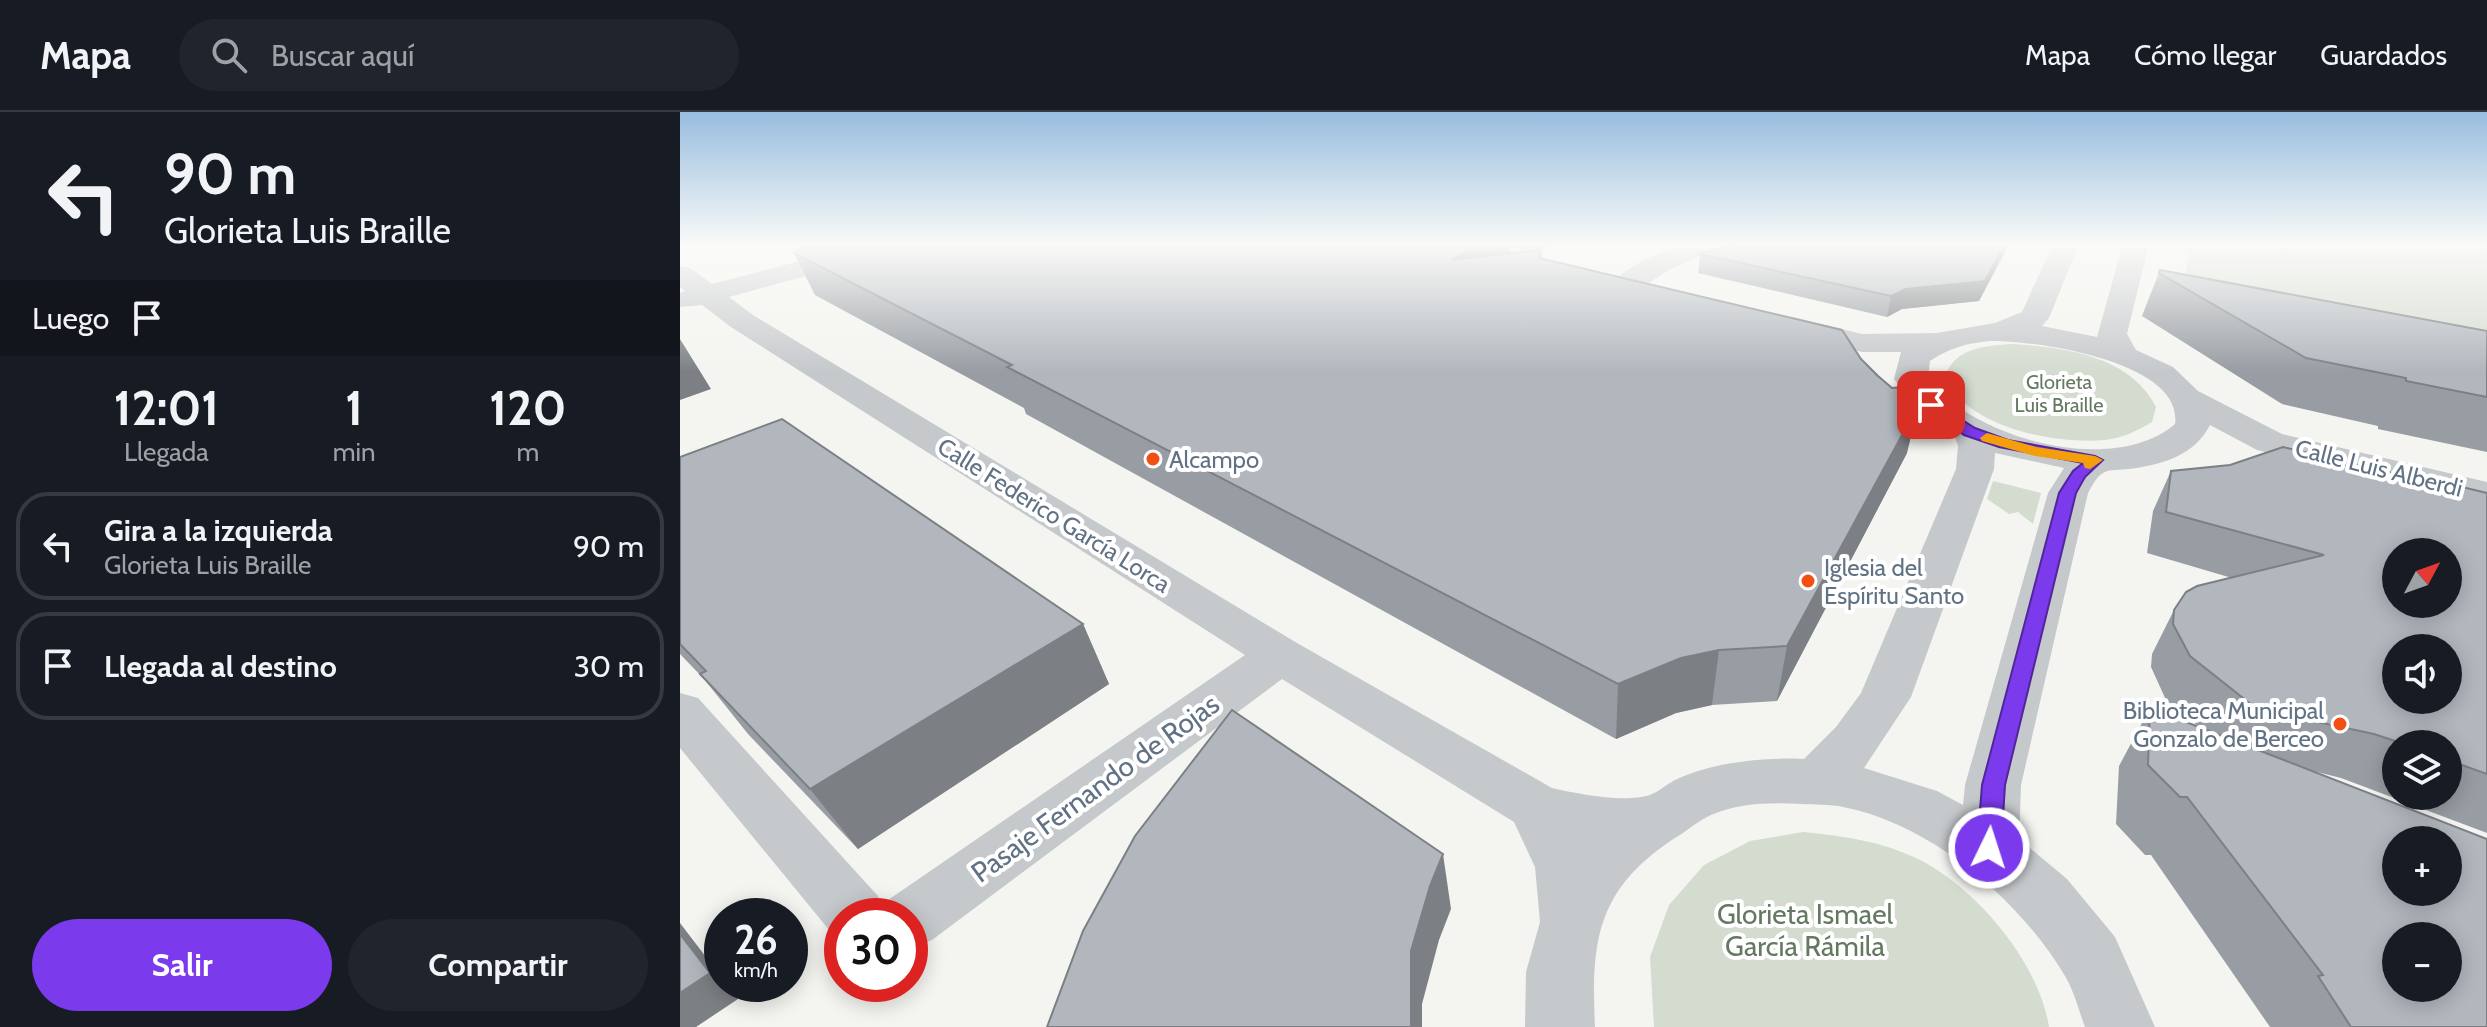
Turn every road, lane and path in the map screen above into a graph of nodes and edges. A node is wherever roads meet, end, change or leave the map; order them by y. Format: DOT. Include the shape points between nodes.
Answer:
graph roads {
  1 [pos="689,287"];
  2 [pos="1632,287"];
  3 [pos="2048,287"];
  4 [pos="2125,287"];
  5 [pos="1656,293"];
  6 [pos="1764,319"];
  7 [pos="1995,332"];
  8 [pos="1937,342"];
  9 [pos="1862,343"];
  10 [pos="2124,355"];
  11 [pos="1910,372"];
  12 [pos="2187,399"];
  13 [pos="1970,431"];
  14 [pos="2270,442"];
  15 [pos="2163,449"];
  16 [pos="2095,460"];
  17 [pos="2487,494"];
  18 [pos="1280,655"];
  19 [pos="680,712"];
  20 [pos="1818,780"];
  21 [pos="1535,806"];
  22 [pos="1649,819"];
  23 [pos="1989,848"];
  24 [pos="840,898"];
  25 [pos="928,907"];
  26 [pos="1571,921"];
  27 [pos="1560,1027"];
  28 [pos="2120,1027"];
  1 -- 18 [label="street, Calle Federico García Lorca"];
  2 -- 5 [label="street"];
  3 -- 7 [label="street" via="2034,318"];
  4 -- 10 [label="street" via="2112,334"];
  6 -- 9 [label="street"];
  7 -- 8 [label="street"];
  7 -- 10 [label="street" via="2047,335"];
  8 -- 9 [label="street"];
  8 -- 11 [label="street" via="1914,357"];
  9 -- 11 [label="street"];
  10 -- 12 [label="street"];
  11 -- 13 [label="street" via="1931,405"];
  12 -- 14 [label="street, Calle Luis Alberdi"];
  12 -- 15 [label="street" via="2193,427"];
  13 -- 16 [label="street" via="2035,452"];
  13 -- 20 [label="street" via="1977,446 1975,469 1885,697 1845,756"];
  14 -- 15 [label="street, Calle Luis Alberdi"];
  14 -- 17 [label="street, Calle Luis Alberdi"];
  15 -- 16 [label="street"];
  16 -- 23 [label="street" via="2068,493 1993,785"];
  18 -- 21 [label="street, Calle Federico García Lorca"];
  18 -- 25 [label="street, Pasaje Fernando de Rojas"];
  19 -- 24 [label="street"];
  20 -- 22 [label="street" via="1774,778 1716,788"];
  20 -- 23 [label="street" via="1882,793 1941,818"];
  21 -- 22 [label="street, Calle Federico García Lorca" via="1575,820"];
  21 -- 26 [label="street" via="1565,867"];
  22 -- 26 [label="street" via="1612,852"];
  23 -- 28 [label="street" via="2058,914 2081,944"];
  26 -- 27 [label="street" via="1559,972"];
}
